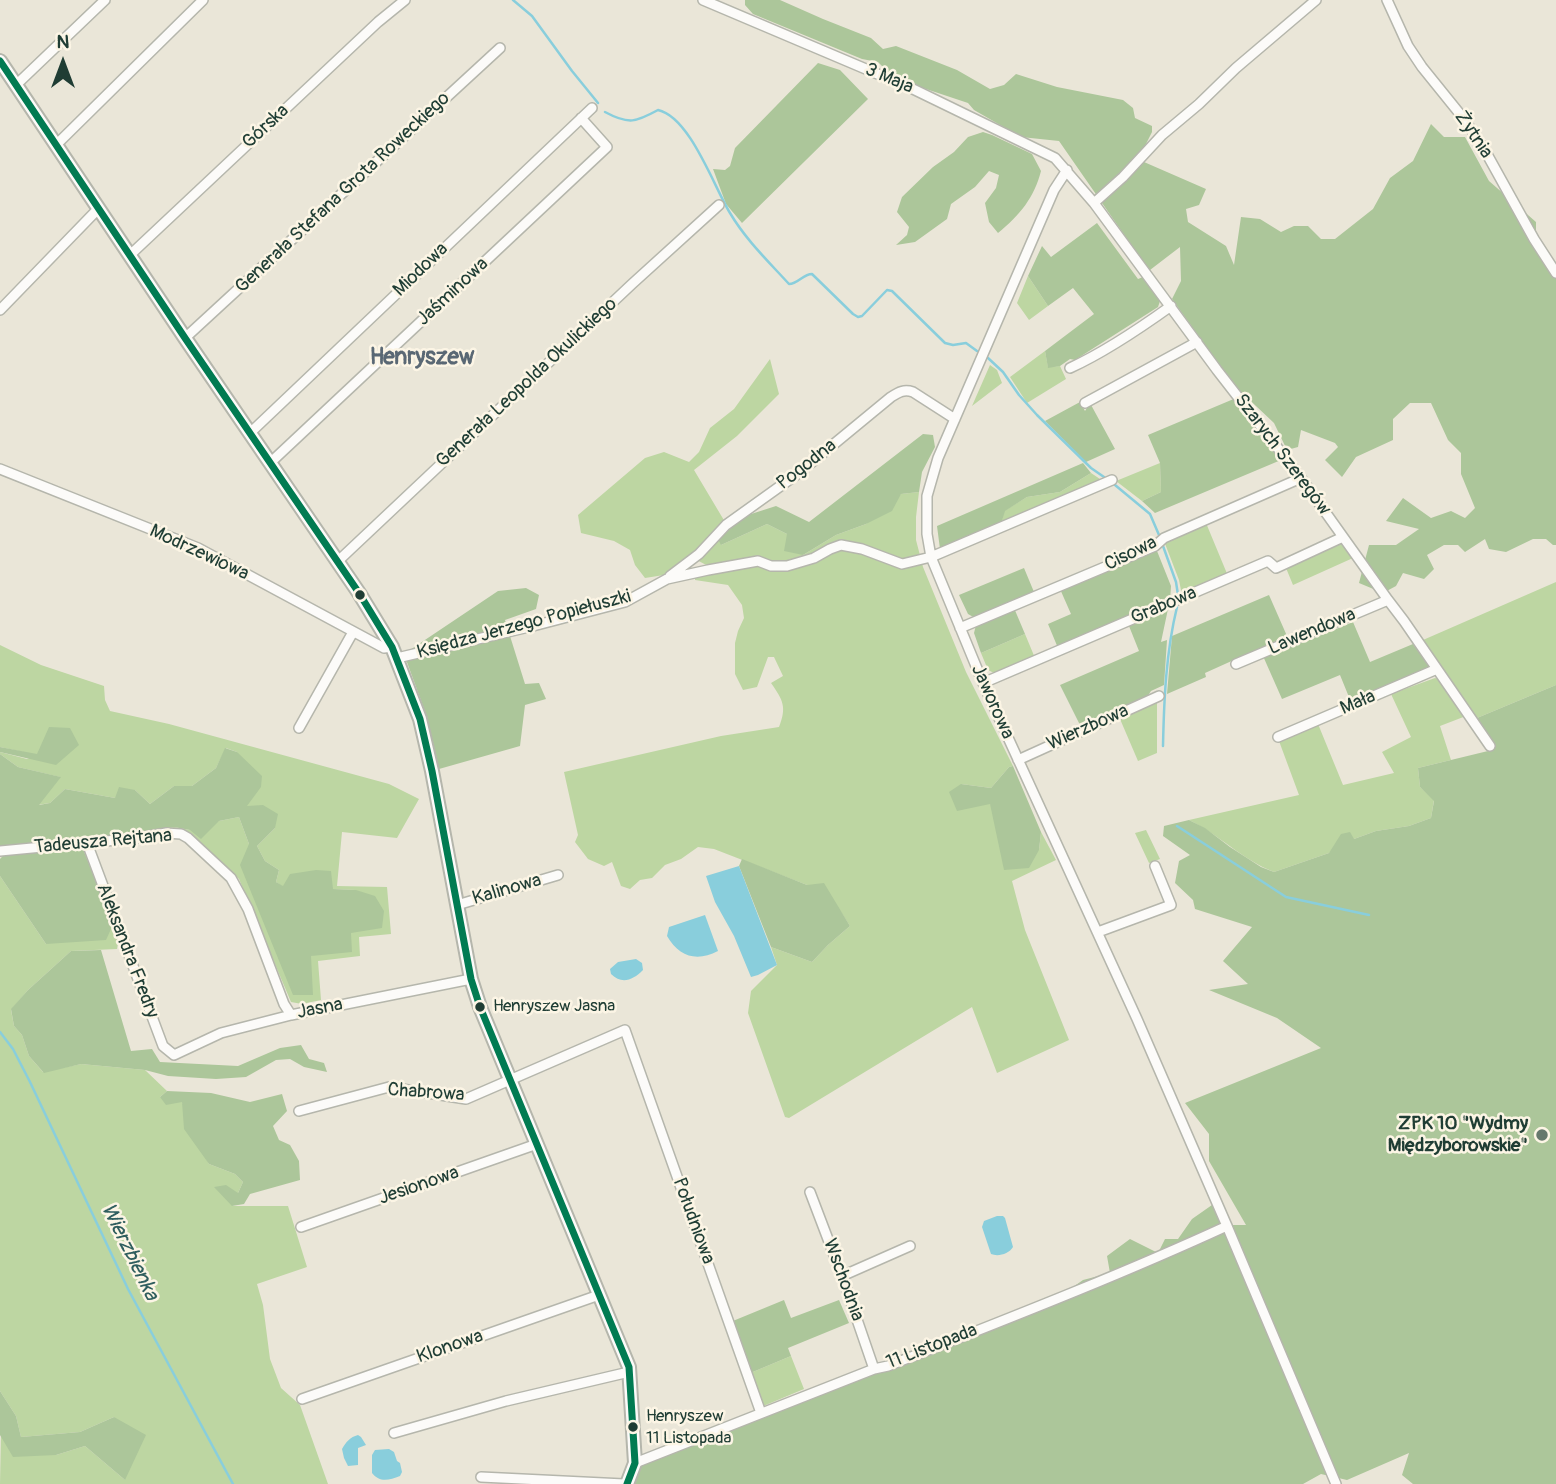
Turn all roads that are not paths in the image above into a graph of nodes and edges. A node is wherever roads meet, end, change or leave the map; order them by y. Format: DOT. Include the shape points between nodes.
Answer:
graph roads {
  1 [pos="105,0"];
  2 [pos="204,0"];
  3 [pos="405,0"];
  4 [pos="703,0"];
  5 [pos="1316,0"];
  6 [pos="1387,0"];
  7 [pos="500,48"];
  8 [pos="0,61"];
  9 [pos="16,85"];
  10 [pos="592,108"];
  11 [pos="581,118"];
  12 [pos="56,145"];
  13 [pos="1067,170"];
  14 [pos="1094,203"];
  15 [pos="719,205"];
  16 [pos="99,208"];
  17 [pos="130,255"];
  18 [pos="1556,273"];
  19 [pos="1171,306"];
  20 [pos="0,310"];
  21 [pos="185,338"];
  22 [pos="1197,342"];
  23 [pos="1070,368"];
  24 [pos="1085,404"];
  25 [pos="955,419"];
  26 [pos="250,433"];
  27 [pos="270,463"];
  28 [pos="0,469"];
  29 [pos="1301,478"];
  30 [pos="1112,480"];
  31 [pos="1343,537"];
  32 [pos="931,557"];
  33 [pos="337,562"];
  34 [pos="667,579"];
  35 [pos="1388,600"];
  36 [pos="960,628"];
  37 [pos="353,632"];
  38 [pos="394,652"];
  39 [pos="1236,664"];
  40 [pos="1437,669"];
  41 [pos="983,683"];
  42 [pos="1159,696"];
  43 [pos="299,728"];
  44 [pos="1278,737"];
  45 [pos="1490,746"];
  46 [pos="1018,760"];
  47 [pos="86,843"];
  48 [pos="0,851"];
  49 [pos="1154,866"];
  50 [pos="558,876"];
  51 [pos="457,905"];
  52 [pos="1098,932"];
  53 [pos="471,979"];
  54 [pos="291,1015"];
  55 [pos="174,1055"];
  56 [pos="511,1080"];
  57 [pos="299,1111"];
  58 [pos="537,1144"];
  59 [pos="810,1192"];
  60 [pos="1227,1226"];
  61 [pos="301,1227"];
  62 [pos="910,1246"];
  63 [pos="842,1276"];
  64 [pos="600,1295"];
  65 [pos="874,1369"];
  66 [pos="629,1372"];
  67 [pos="302,1399"];
  68 [pos="761,1413"];
  69 [pos="394,1433"];
  70 [pos="635,1463"];
  71 [pos="481,1477"];
  72 [pos="626,1484"];
  73 [pos="1336,1484"];
  1 -- 9 [label="street"];
  2 -- 12 [label="street"];
  3 -- 17 [label="street, Górska"];
  4 -- 13 [label="street, 3 Maja" via="913,89 1048,153"];
  5 -- 14 [label="street" via="1162,135"];
  6 -- 18 [label="street, Żytnia" via="1408,46 1483,147"];
  7 -- 21 [label="street, Generała Stefana Grota Roweckiego"];
  8 -- 9 [label="street"];
  9 -- 12 [label="street"];
  10 -- 11 [label="street, Miodowa"];
  11 -- 26 [label="street, Miodowa"];
  11 -- 27 [label="street, Jaśminowa" via="607,147"];
  12 -- 16 [label="street"];
  13 -- 14 [label="street, Szarych Szeregów"];
  13 -- 25 [label="street, Jaworowa"];
  14 -- 19 [label="street, Szarych Szeregów"];
  15 -- 33 [label="street, Generała Leopolda Okulickiego"];
  16 -- 17 [label="street"];
  16 -- 20 [label="street"];
  17 -- 21 [label="street"];
  19 -- 22 [label="street, Szarych Szeregów"];
  19 -- 23 [label="street"];
  21 -- 26 [label="street"];
  22 -- 24 [label="street"];
  22 -- 29 [label="street, Szarych Szeregów"];
  25 -- 32 [label="street, Jaworowa" via="927,496"];
  25 -- 34 [label="street, Pogodna" via="913,392 900,392 726,525"];
  26 -- 27 [label="street"];
  27 -- 33 [label="street"];
  28 -- 37 [label="street, Modrzewiowa" via="198,548"];
  29 -- 31 [label="street, Szarych Szeregów"];
  29 -- 36 [label="street, Cisowa"];
  30 -- 32 [label="street, Księdza Jerzego Popiełuszki"];
  31 -- 35 [label="street, Szarych Szeregów"];
  31 -- 41 [label="street, Grabowa" via="1276,568 1268,561"];
  32 -- 34 [label="street, Księdza Jerzego Popiełuszki" via="902,564 841,545 788,566 758,561"];
  32 -- 36 [label="street, Jaworowa"];
  33 -- 38 [label="street"];
  34 -- 38 [label="street, Księdza Jerzego Popiełuszki" via="625,602 520,629"];
  35 -- 39 [label="street, Lawendowa"];
  35 -- 40 [label="street, Szarych Szeregów"];
  36 -- 41 [label="street, Jaworowa"];
  37 -- 38 [label="street, Modrzewiowa"];
  37 -- 43 [label="street"];
  38 -- 51 [label="street" via="420,719"];
  40 -- 44 [label="street, Mała"];
  40 -- 45 [label="street, Szarych Szeregów"];
  41 -- 46 [label="street, Jaworowa"];
  42 -- 46 [label="street, Wierzbowa"];
  46 -- 52 [label="street, Jaworowa"];
  47 -- 48 [label="street, Tadeusza Rejtana"];
  47 -- 54 [label="street, Tadeusza Rejtana" via="166,833 188,838 231,878"];
  47 -- 55 [label="street, Aleksandra Fredry" via="163,1046"];
  49 -- 52 [label="street" via="1171,905"];
  50 -- 51 [label="street, Kalinowa"];
  51 -- 53 [label="street"];
  52 -- 60 [label="street, Jaworowa"];
  53 -- 54 [label="street, Jasna"];
  53 -- 56 [label="street"];
  54 -- 55 [label="street, Jasna" via="221,1033"];
  56 -- 57 [label="street, Chabrowa" via="466,1099 389,1087"];
  56 -- 58 [label="street"];
  56 -- 68 [label="street, Południowa" via="625,1030"];
  58 -- 61 [label="street, Jesionowa"];
  58 -- 64 [label="street"];
  59 -- 63 [label="street, Wschodnia"];
  60 -- 65 [label="street, 11 Listopada" via="1020,1314"];
  60 -- 73 [label="street, Jaworowa"];
  62 -- 63 [label="street"];
  63 -- 65 [label="street, Wschodnia"];
  64 -- 66 [label="street"];
  64 -- 67 [label="street, Klonowa"];
  65 -- 68 [label="street, 11 Listopada"];
  66 -- 69 [label="street"];
  66 -- 70 [label="street"];
  68 -- 70 [label="street, 11 Listopada"];
  70 -- 72 [label="street"];
  71 -- 72 [label="street"];
}
